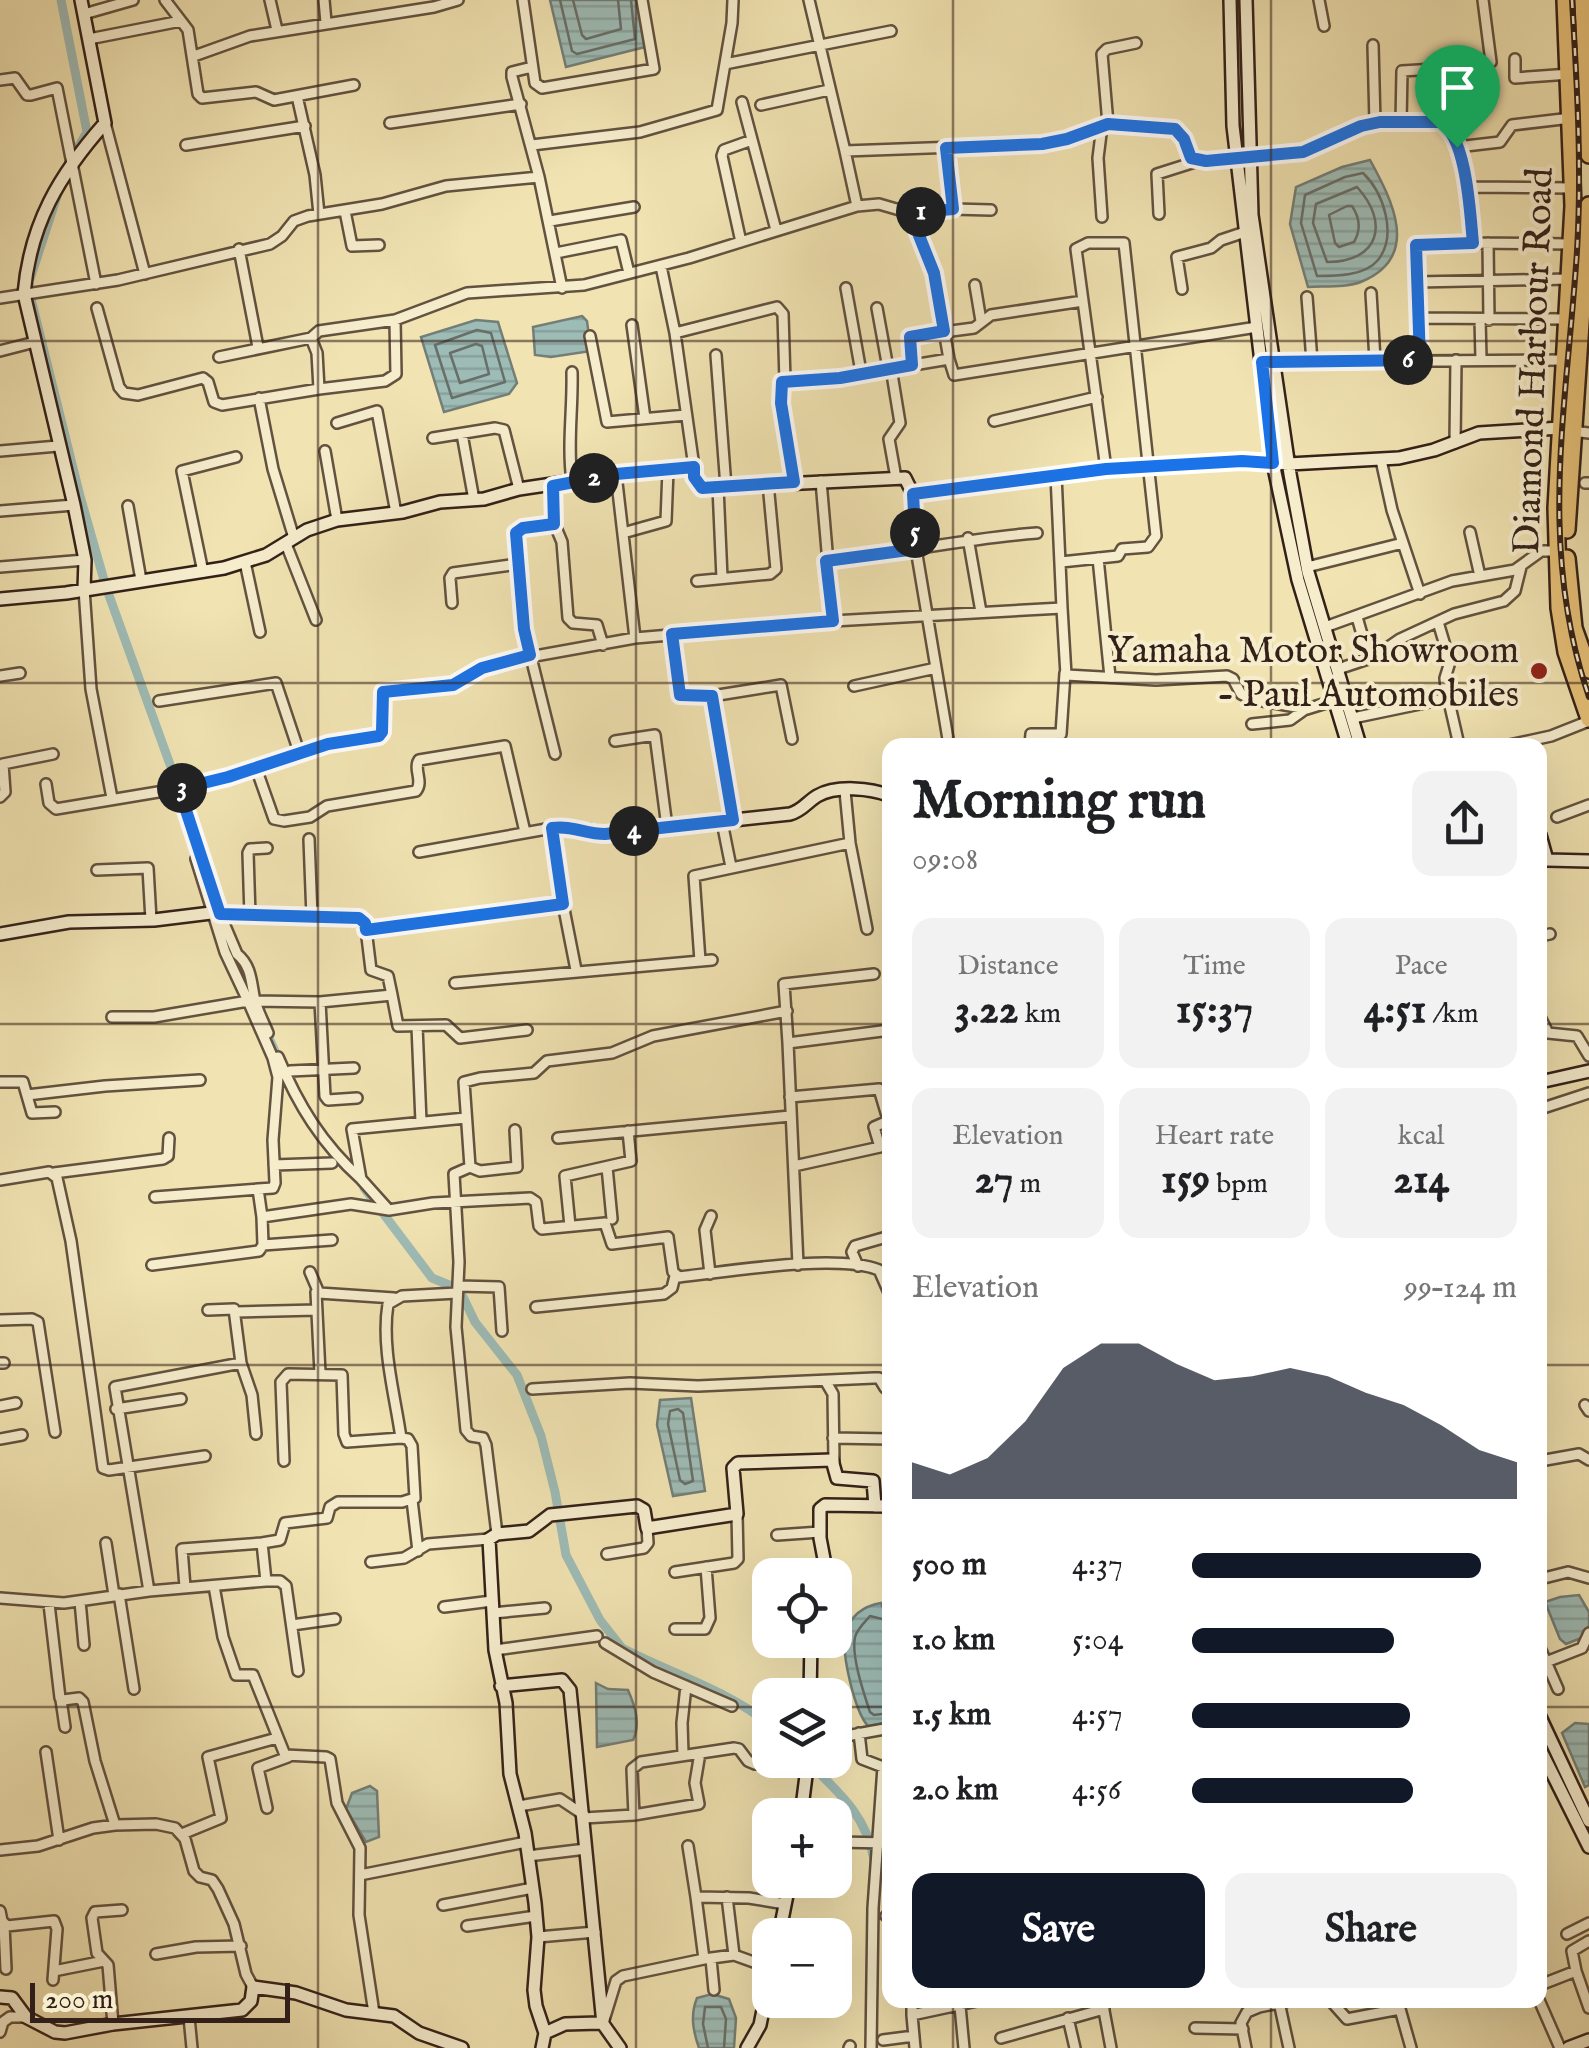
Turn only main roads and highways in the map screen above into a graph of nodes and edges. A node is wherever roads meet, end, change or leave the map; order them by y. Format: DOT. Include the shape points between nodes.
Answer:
graph roads {
  1 [pos="1565,0"];
  2 [pos="1583,0"];
  3 [pos="1587,45"];
  4 [pos="1589,156"];
  5 [pos="1583,208"];
  6 [pos="1582,249"];
  7 [pos="1571,360"];
  8 [pos="1566,430"];
  9 [pos="1589,670"];
  10 [pos="1589,720"];
  1 -- 5 [label="highway, Diamond Harbour Road" via="1572,188"];
  2 -- 3 [label="highway, Diamond Harbour Road"];
  3 -- 4 [label="highway, Diamond Harbour Road"];
  5 -- 6 [label="highway, Diamond Harbour Road"];
  6 -- 7 [label="highway, Diamond Harbour Road"];
  6 -- 7 [label="highway, Diamond Harbour Road" via="1569,279"];
  7 -- 8 [label="highway, Diamond Harbour Road"];
  8 -- 9 [label="highway, Diamond Harbour Road" via="1568,566 1574,628"];
  8 -- 10 [label="highway, Diamond Harbour Road" via="1556,508 1559,608"];
}
